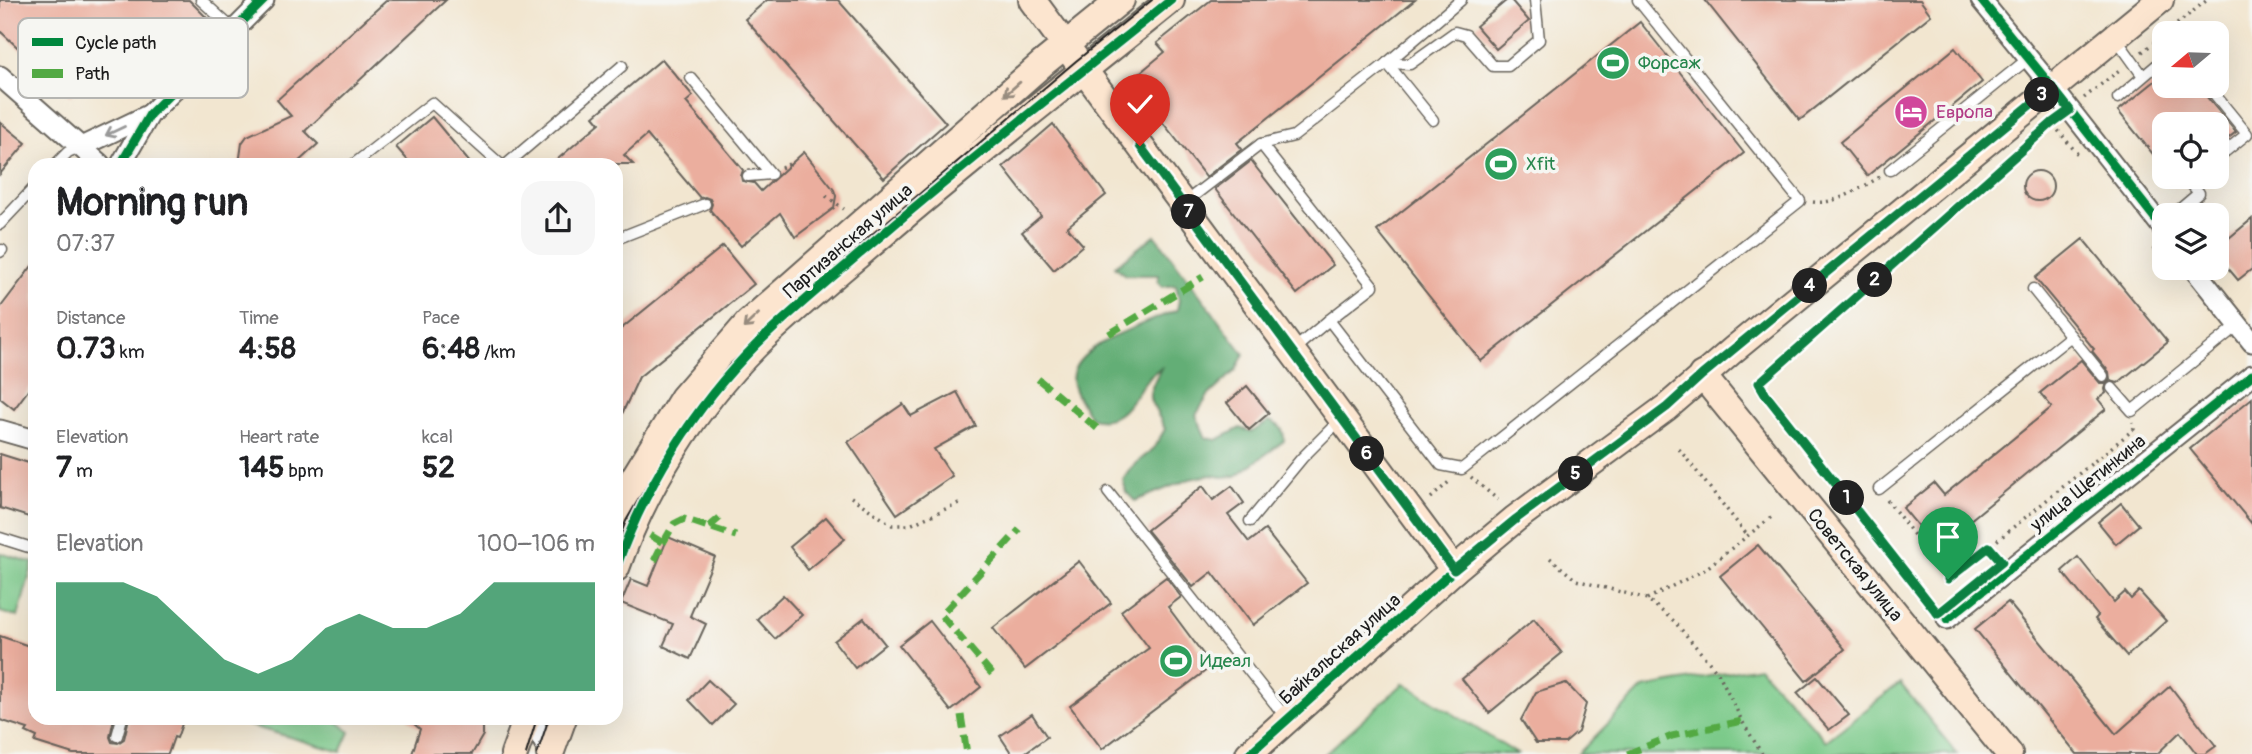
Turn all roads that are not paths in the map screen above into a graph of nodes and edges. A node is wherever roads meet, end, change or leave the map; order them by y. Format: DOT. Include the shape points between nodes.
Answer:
graph roads {
  1 [pos="201,0"];
  2 [pos="264,0"];
  3 [pos="1032,0"];
  4 [pos="1121,0"];
  5 [pos="1171,0"];
  6 [pos="1461,0"];
  7 [pos="1535,0"];
  8 [pos="1638,0"];
  9 [pos="1981,0"];
  10 [pos="2160,0"];
  11 [pos="221,18"];
  12 [pos="246,18"];
  13 [pos="2115,37"];
  14 [pos="1065,45"];
  15 [pos="2029,58"];
  16 [pos="1387,62"];
  17 [pos="622,66"];
  18 [pos="2152,69"];
  19 [pos="1084,71"];
  20 [pos="0,76"];
  21 [pos="2143,76"];
  22 [pos="691,78"];
  23 [pos="2052,87"];
  24 [pos="18,92"];
  25 [pos="25,98"];
  26 [pos="166,98"];
  27 [pos="2218,98"];
  28 [pos="2118,99"];
  29 [pos="150,114"];
  30 [pos="1433,120"];
  31 [pos="1261,144"];
  32 [pos="81,147"];
  33 [pos="2229,148"];
  34 [pos="62,158"];
  35 [pos="93,158"];
  36 [pos="124,158"];
  37 [pos="362,158"];
  38 [pos="493,158"];
  39 [pos="514,158"];
  40 [pos="1891,170"];
  41 [pos="748,176"];
  42 [pos="2196,189"];
  43 [pos="28,194"];
  44 [pos="2188,203"];
  45 [pos="705,204"];
  46 [pos="1183,204"];
  47 [pos="2152,214"];
  48 [pos="0,224"];
  49 [pos="623,236"];
  50 [pos="2202,280"];
  51 [pos="2033,289"];
  52 [pos="1329,320"];
  53 [pos="2238,325"];
  54 [pos="2071,336"];
  55 [pos="2252,342"];
  56 [pos="1291,351"];
  57 [pos="1702,375"];
  58 [pos="2252,375"];
  59 [pos="2103,376"];
  60 [pos="2112,388"];
  61 [pos="1342,419"];
  62 [pos="0,430"];
  63 [pos="28,438"];
  64 [pos="1879,489"];
  65 [pos="1108,492"];
  66 [pos="623,499"];
  67 [pos="1250,521"];
  68 [pos="0,538"];
  69 [pos="28,547"];
  70 [pos="623,548"];
  71 [pos="1454,570"];
  72 [pos="1942,616"];
  73 [pos="1287,720"];
  74 [pos="120,725"];
  75 [pos="526,725"];
  76 [pos="533,725"];
  77 [pos="560,725"];
  78 [pos="117,736"];
  79 [pos="514,754"];
  80 [pos="550,754"];
  81 [pos="1249,754"];
  82 [pos="2009,754"];
  1 -- 11 [label="lane"];
  2 -- 12 [label="street"];
  3 -- 14 [label="main road"];
  4 -- 14 [label="main road, Партизанская улица"];
  5 -- 19 [label="main road, Партизанская улица"];
  6 -- 16 [label="lane"];
  7 -- 16 [label="lane" via="1539,40 1508,66 1493,66 1466,35 1455,32 1410,64"];
  8 -- 52 [label="lane" via="1801,201 1462,470 1441,465"];
  9 -- 15 [label="street"];
  10 -- 13 [label="main road, Байкальская улица"];
  13 -- 21 [label="lane"];
  13 -- 23 [label="main road, Байкальская улица"];
  14 -- 19 [label="main road"];
  14 -- 66 [label="main road, Партизанская улица, one-way" via="748,323 683,398"];
  15 -- 23 [label="street"];
  15 -- 40 [label="lane"];
  16 -- 30 [label="lane"];
  16 -- 31 [label="lane" via="1294,136"];
  17 -- 39 [label="lane"];
  18 -- 21 [label="lane"];
  19 -- 46 [label="main road"];
  19 -- 70 [label="main road, Партизанская улица" via="928,196 753,348 706,402 661,469"];
  20 -- 24 [label="street"];
  21 -- 28 [label="lane"];
  22 -- 41 [label="lane" via="771,174"];
  23 -- 47 [label="street"];
  23 -- 57 [label="main road, Байкальская улица"];
  25 -- 32 [label="street"];
  26 -- 29 [label="street"];
  27 -- 33 [label="lane" via="2247,134"];
  29 -- 32 [label="street, one-way"];
  29 -- 36 [label="street"];
  31 -- 46 [label="lane"];
  31 -- 52 [label="lane" via="1373,286"];
  32 -- 34 [label="lane"];
  32 -- 35 [label="street"];
  37 -- 38 [label="lane" via="432,103"];
  42 -- 44 [label="lane" via="2199,193"];
  43 -- 48 [label="lane"];
  45 -- 49 [label="lane"];
  46 -- 56 [label="main road"];
  50 -- 53 [label="street"];
  51 -- 54 [label="lane"];
  52 -- 56 [label="lane"];
  53 -- 55 [label="street"];
  53 -- 60 [label="lane" via="2132,411"];
  54 -- 59 [label="lane"];
  54 -- 64 [label="lane"];
  56 -- 61 [label="main road"];
  57 -- 71 [label="main road, Байкальская улица" via="1667,407"];
  57 -- 82 [label="main road, Советская улица"];
  58 -- 72 [label="street, улица Щетинкина"];
  61 -- 67 [label="lane" via="1302,458"];
  61 -- 71 [label="main road"];
  62 -- 63 [label="street"];
  65 -- 73 [label="lane"];
  68 -- 69 [label="lane"];
  71 -- 73 [label="main road, Байкальская улица"];
  73 -- 81 [label="main road, Байкальская улица"];
  74 -- 78 [label="lane"];
  75 -- 79 [label="main road"];
  76 -- 80 [label="street"];
  77 -- 80 [label="main road"];
}
